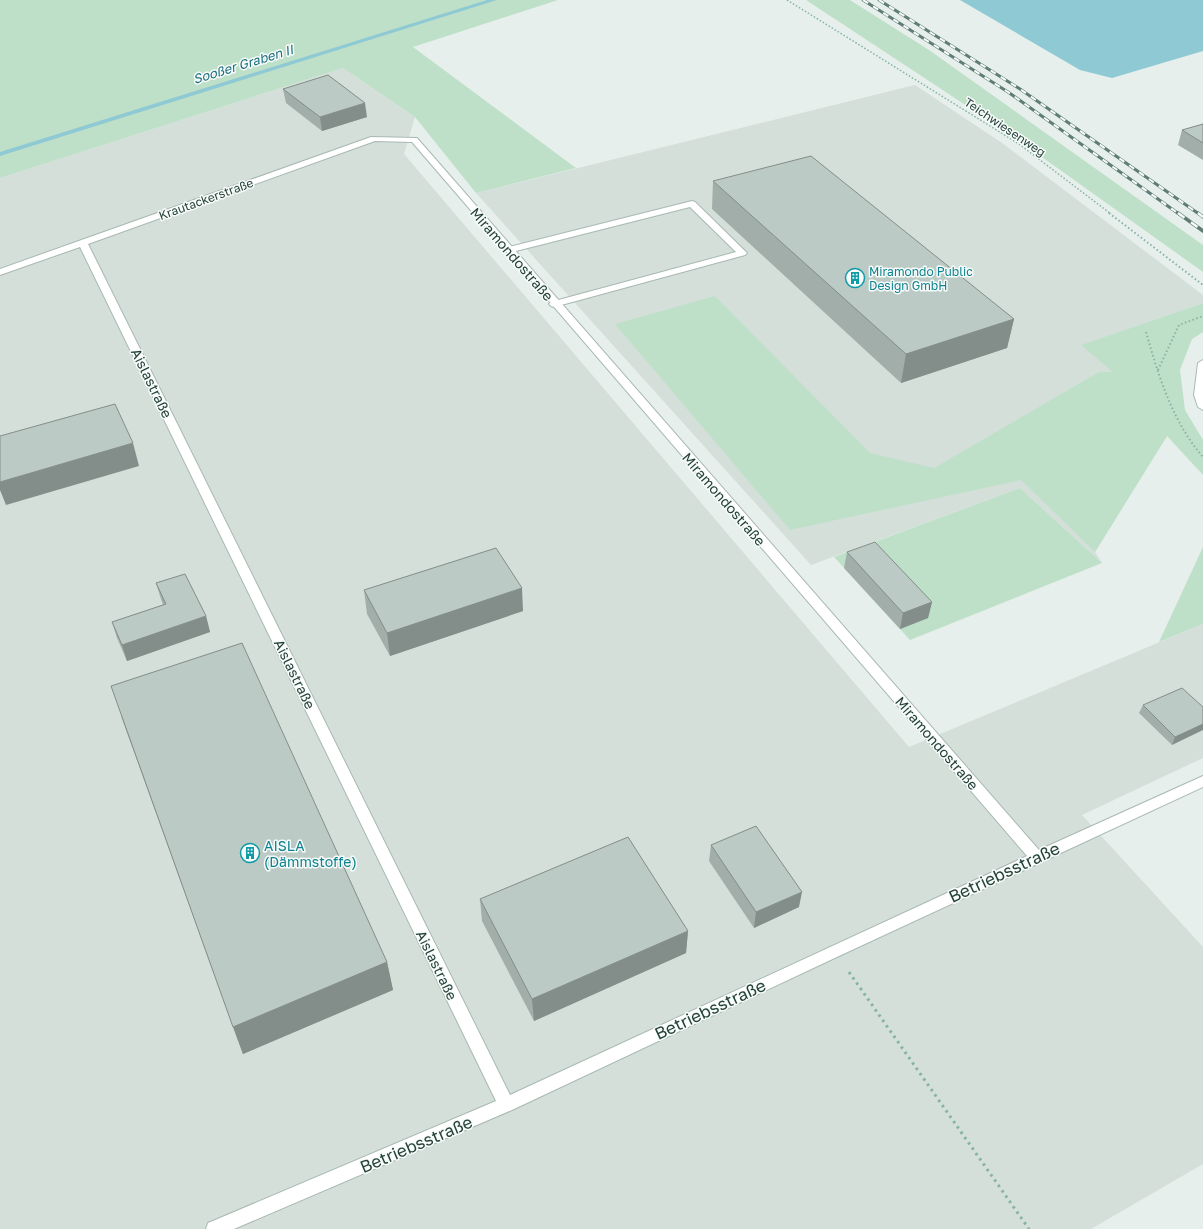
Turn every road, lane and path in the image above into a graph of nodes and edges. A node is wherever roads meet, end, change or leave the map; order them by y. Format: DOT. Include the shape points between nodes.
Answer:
graph roads {
  1 [pos="787,0"];
  2 [pos="414,140"];
  3 [pos="83,243"];
  4 [pos="508,250"];
  5 [pos="0,272"];
  6 [pos="1203,285"];
  7 [pos="554,304"];
  8 [pos="1203,316"];
  9 [pos="1146,332"];
  10 [pos="1203,363"];
  11 [pos="1158,371"];
  12 [pos="1203,407"];
  13 [pos="1203,458"];
  14 [pos="1203,781"];
  15 [pos="1036,857"];
  16 [pos="834,951"];
  17 [pos="506,1105"];
  18 [pos="214,1229"];
  19 [pos="1029,1229"];
  1 -- 6 [label="path, Teichwiesenweg" via="1019,144"];
  2 -- 3 [label="street, Krautackerstraße" via="374,139"];
  2 -- 4 [label="street, Miramondostraße"];
  3 -- 5 [label="street, Krautackerstraße"];
  3 -- 17 [label="street, Aislastraße"];
  4 -- 7 [label="street, Miramondostraße"];
  4 -- 7 [label="street" via="692,204 742,253"];
  7 -- 15 [label="street, Miramondostraße"];
  8 -- 11 [label="path" via="1179,325"];
  9 -- 11 [label="path"];
  10 -- 12 [label="street" via="1199,395"];
  11 -- 13 [label="path" via="1174,415"];
  14 -- 15 [label="street, Betriebsstraße"];
  15 -- 16 [label="street, Betriebsstraße"];
  16 -- 17 [label="street, Betriebsstraße"];
  16 -- 19 [label="path"];
  17 -- 18 [label="street, Betriebsstraße"];
}
